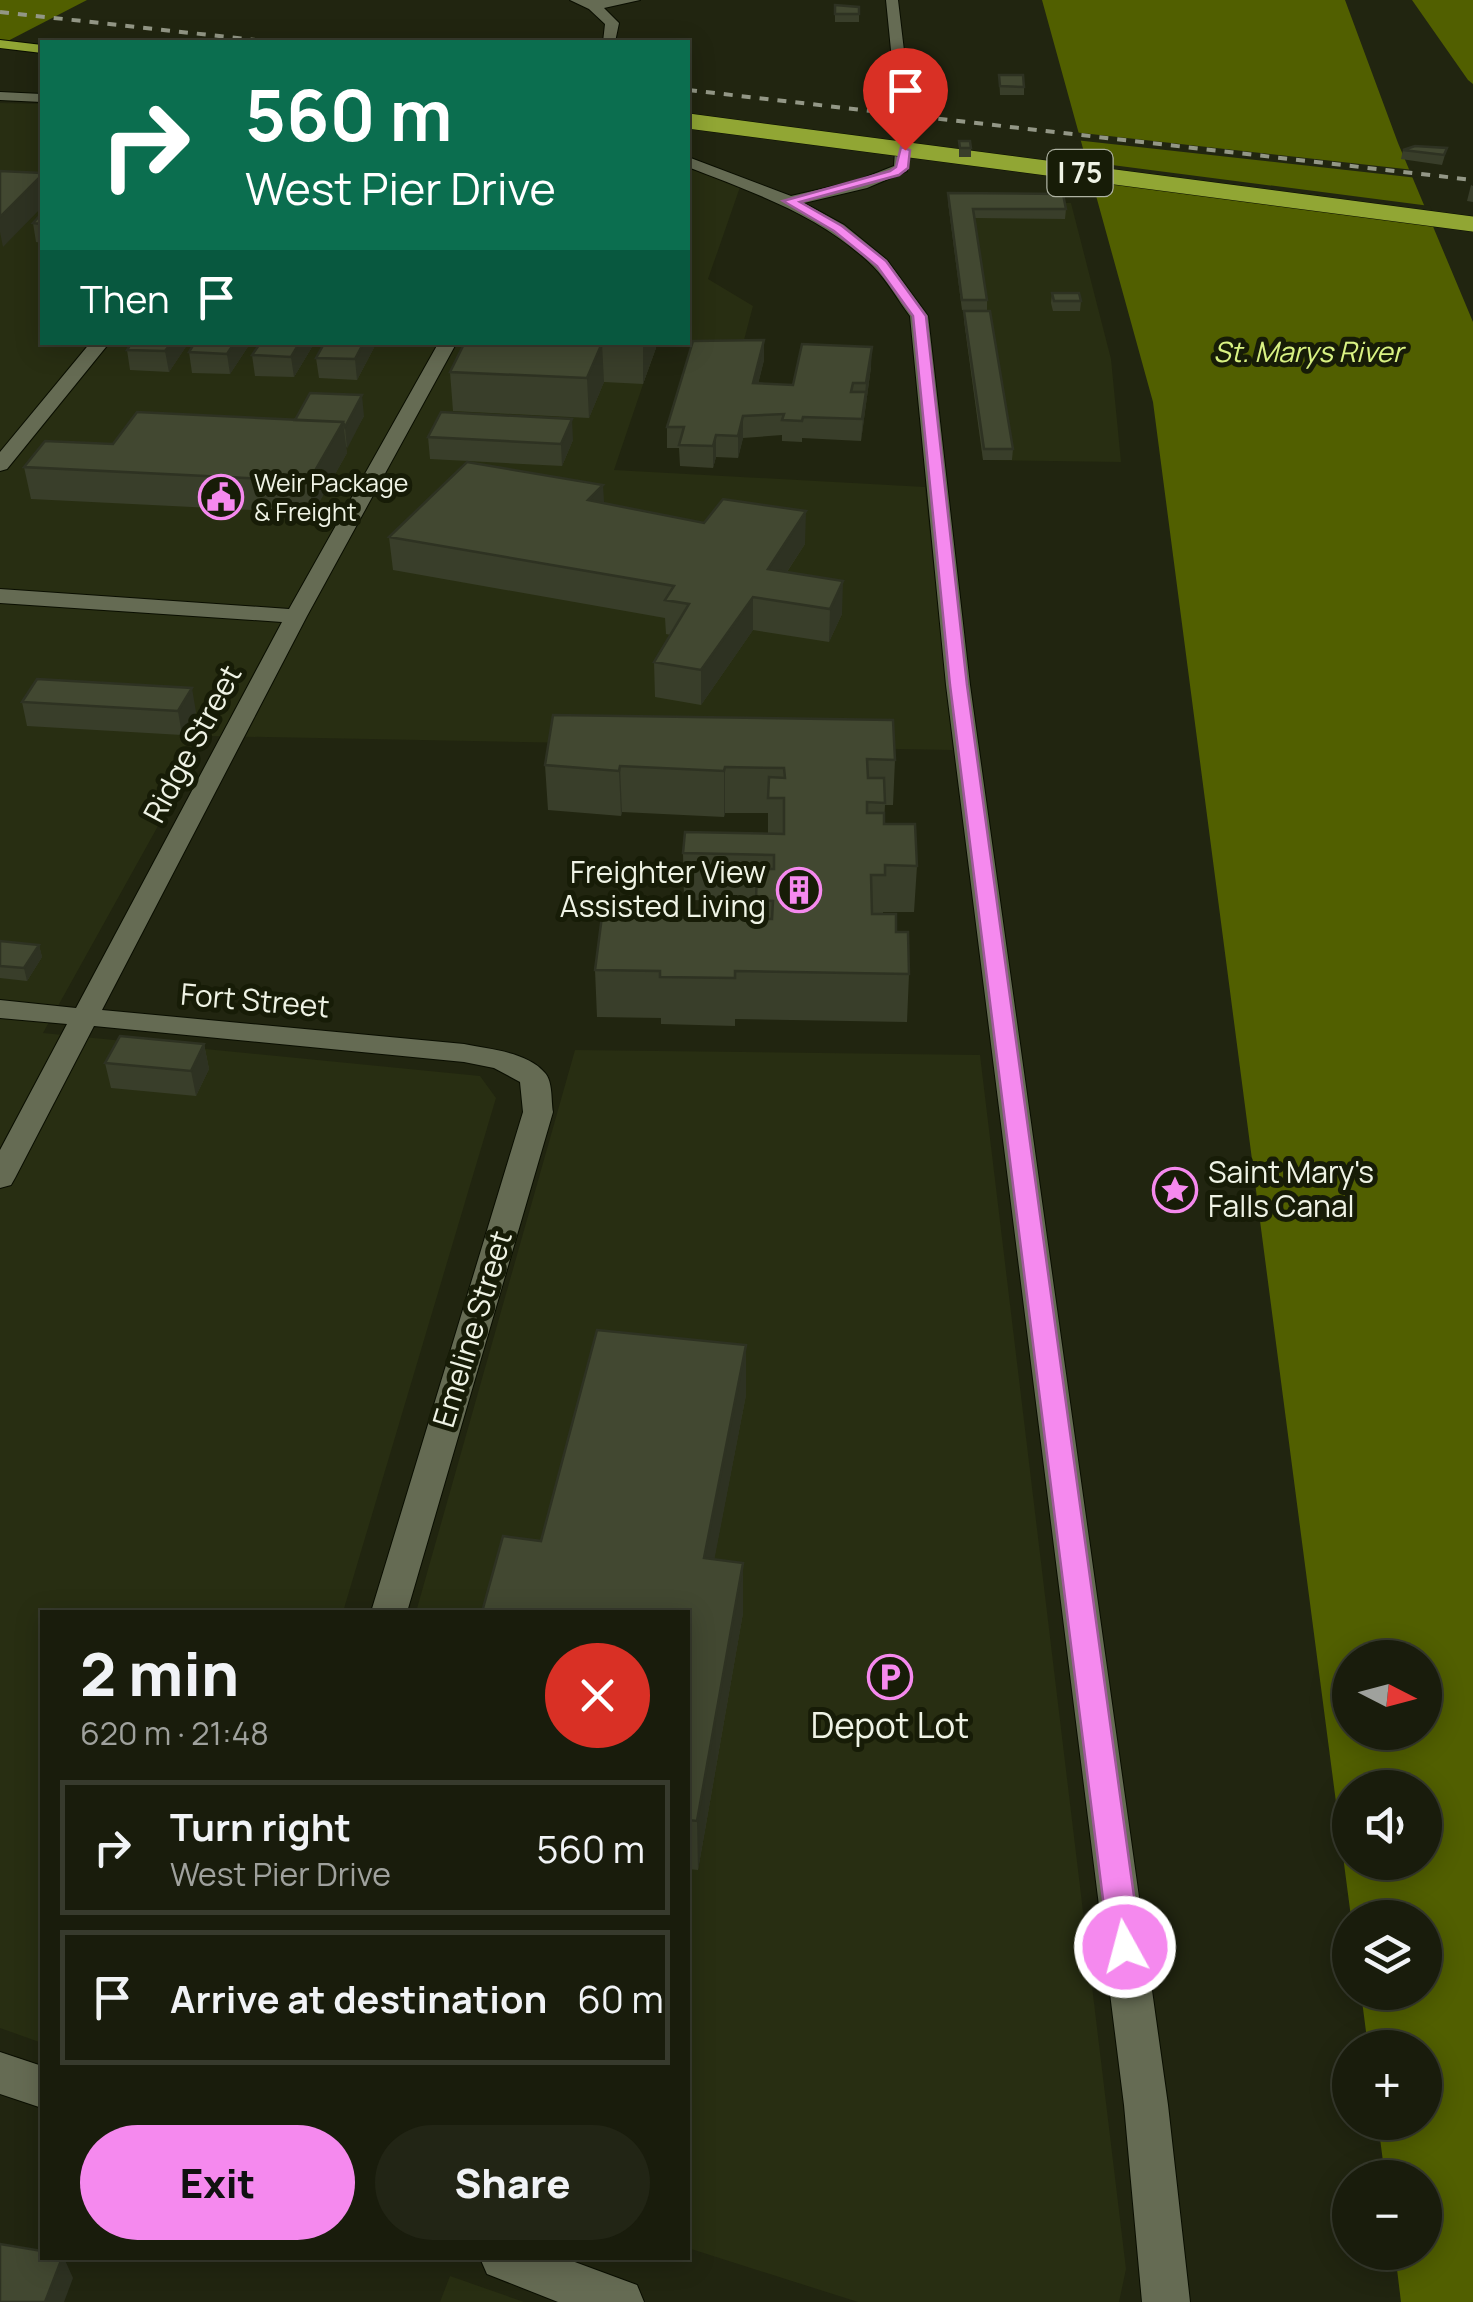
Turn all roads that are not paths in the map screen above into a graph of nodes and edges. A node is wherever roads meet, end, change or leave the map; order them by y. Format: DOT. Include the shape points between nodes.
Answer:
graph roads {
  1 [pos="576,0"];
  2 [pos="634,0"];
  3 [pos="892,0"];
  4 [pos="594,6"];
  5 [pos="609,40"];
  6 [pos="0,44"];
  7 [pos="40,49"];
  8 [pos="0,96"];
  9 [pos="26,97"];
  10 [pos="40,98"];
  11 [pos="12,110"];
  12 [pos="690,121"];
  13 [pos="690,163"];
  14 [pos="790,201"];
  15 [pos="1473,224"];
  16 [pos="99,345"];
  17 [pos="446,345"];
  18 [pos="0,465"];
  19 [pos="0,596"];
  20 [pos="296,616"];
  21 [pos="0,1009"];
  22 [pos="85,1018"];
  23 [pos="503,1061"];
  24 [pos="0,1178"];
  25 [pos="390,1610"];
  26 [pos="0,2073"];
  27 [pos="40,2086"];
  28 [pos="508,2260"];
  29 [pos="620,2302"];
  30 [pos="1166,2302"];
  1 -- 4 [label="street"];
  2 -- 4 [label="street"];
  3 -- 14 [label="street" via="904,115 902,168"];
  4 -- 5 [label="street" via="612,23"];
  6 -- 7 [label="highway"];
  8 -- 9 [label="street"];
  9 -- 10 [label="street"];
  9 -- 11 [label="street"];
  12 -- 15 [label="highway, I 75, bridge"];
  13 -- 14 [label="street"];
  14 -- 30 [label="street" via="838,228 881,264 919,316 958,685 1146,2105"];
  16 -- 18 [label="street"];
  17 -- 20 [label="street, Ridge Street"];
  19 -- 20 [label="street"];
  20 -- 22 [label="street, Ridge Street"];
  21 -- 22 [label="street, Fort Street"];
  22 -- 23 [label="street, Fort Street"];
  22 -- 24 [label="street, Ridge Street"];
  23 -- 25 [label="street, Emeline Street" via="534,1078 538,1112"];
  26 -- 27 [label="street"];
  28 -- 29 [label="street"];
}
